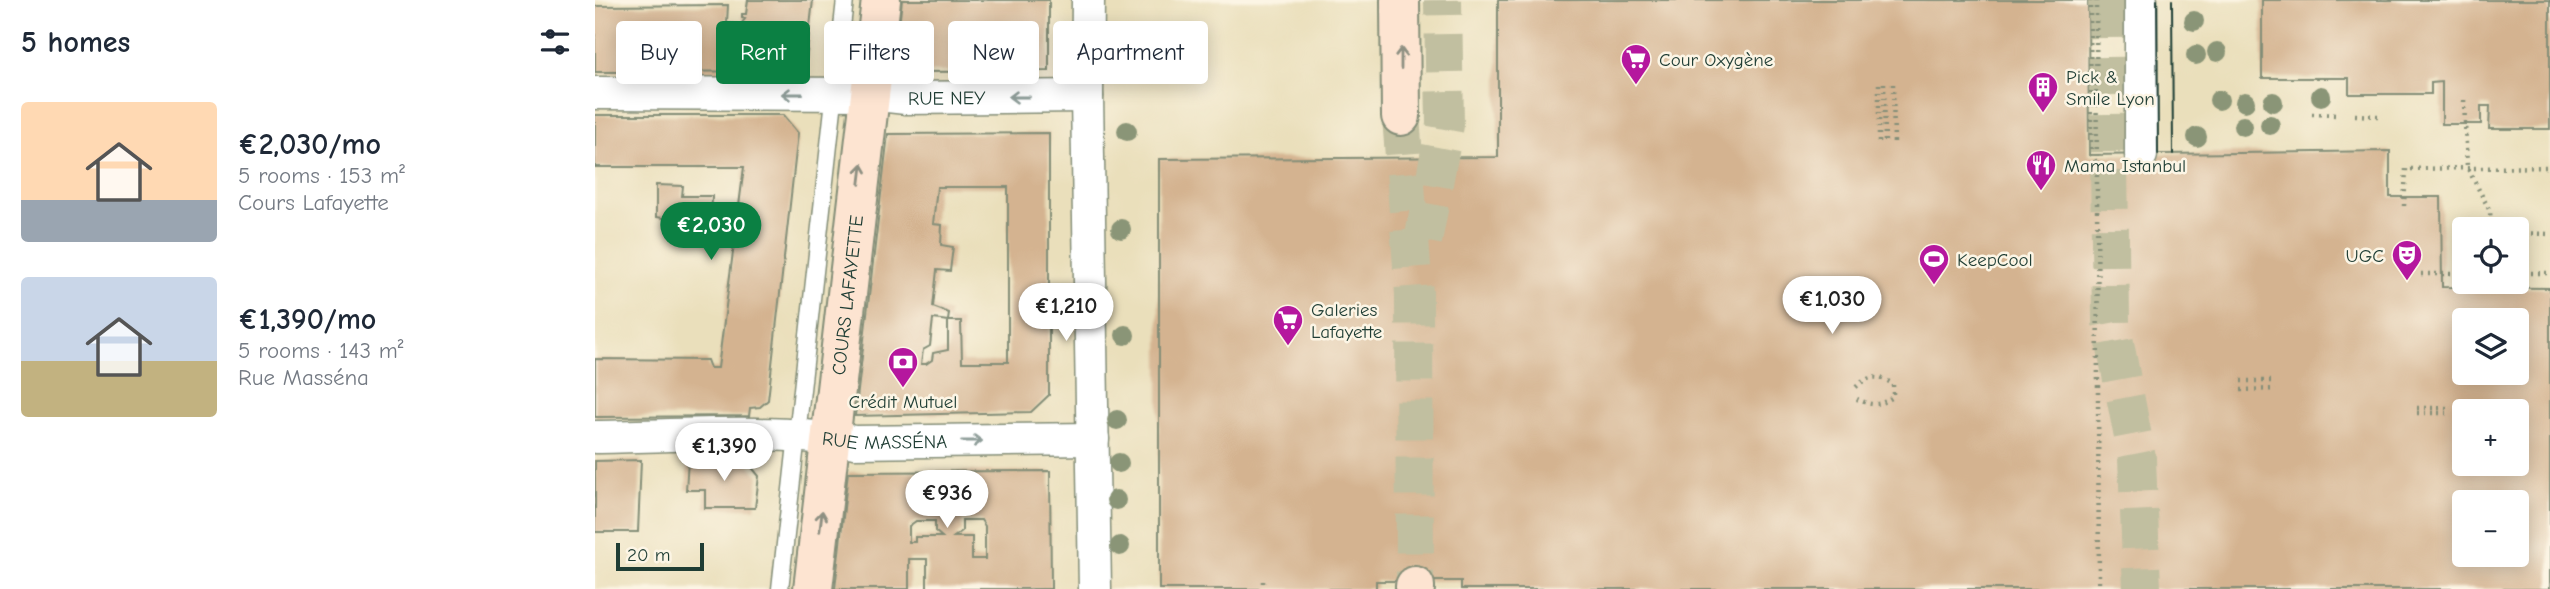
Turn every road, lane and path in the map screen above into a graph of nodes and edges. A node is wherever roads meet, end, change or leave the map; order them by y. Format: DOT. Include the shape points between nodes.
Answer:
graph roads {
  1 [pos="845,0"];
  2 [pos="881,0"];
  3 [pos="1088,0"];
  4 [pos="1400,0"];
  5 [pos="2093,0"];
  6 [pos="2141,0"];
  7 [pos="1893,84"];
  8 [pos="595,93"];
  9 [pos="851,95"];
  10 [pos="1087,96"];
  11 [pos="2464,100"];
  12 [pos="2312,114"];
  13 [pos="2337,115"];
  14 [pos="2355,115"];
  15 [pos="2378,116"];
  16 [pos="1401,117"];
  17 [pos="1883,137"];
  18 [pos="1882,145"];
  19 [pos="1894,145"];
  20 [pos="2141,155"];
  21 [pos="2467,167"];
  22 [pos="2550,167"];
  23 [pos="2404,206"];
  24 [pos="2490,217"];
  25 [pos="2529,233"];
  26 [pos="2550,234"];
  27 [pos="2529,273"];
  28 [pos="2550,273"];
  29 [pos="2421,274"];
  30 [pos="2452,274"];
  31 [pos="2241,381"];
  32 [pos="2276,381"];
  33 [pos="1855,386"];
  34 [pos="2276,389"];
  35 [pos="2241,390"];
  36 [pos="1857,398"];
  37 [pos="2417,411"];
  38 [pos="2451,411"];
  39 [pos="595,437"];
  40 [pos="814,438"];
  41 [pos="1093,439"];
  42 [pos="1263,582"];
  43 [pos="780,589"];
  44 [pos="813,589"];
  45 [pos="1095,589"];
  46 [pos="1263,589"];
  47 [pos="2099,589"];
  1 -- 9 [label="lane"];
  2 -- 9 [label="main road, COURS LAFAYETTE"];
  3 -- 10 [label="street"];
  16 -- 4 [label="main road, one-way"];
  5 -- 47 [label="path"];
  6 -- 20 [label="street"];
  7 -- 19 [label="path"];
  9 -- 8 [label="street, RUE NEY, one-way"];
  10 -- 9 [label="street, RUE NEY, one-way"];
  9 -- 40 [label="main road, COURS LAFAYETTE"];
  10 -- 41 [label="street"];
  11 -- 21 [label="path"];
  12 -- 13 [label="path"];
  14 -- 15 [label="path"];
  17 -- 18 [label="path" via="1882,83"];
  21 -- 22 [label="path"];
  21 -- 23 [label="path" via="2406,169"];
  21 -- 24 [label="path"];
  25 -- 26 [label="path"];
  27 -- 28 [label="path"];
  29 -- 30 [label="path"];
  31 -- 32 [label="path"];
  33 -- 36 [label="path" via="1873,376 1893,384 1893,396 1884,402"];
  34 -- 35 [label="path"];
  37 -- 38 [label="path"];
  39 -- 40 [label="street, RUE MASSÉNA"];
  40 -- 41 [label="street, RUE MASSÉNA, one-way" via="855,442"];
  40 -- 43 [label="lane"];
  44 -- 40 [label="main road, COURS LAFAYETTE, one-way"];
  41 -- 45 [label="street"];
  42 -- 46 [label="path"];
}
